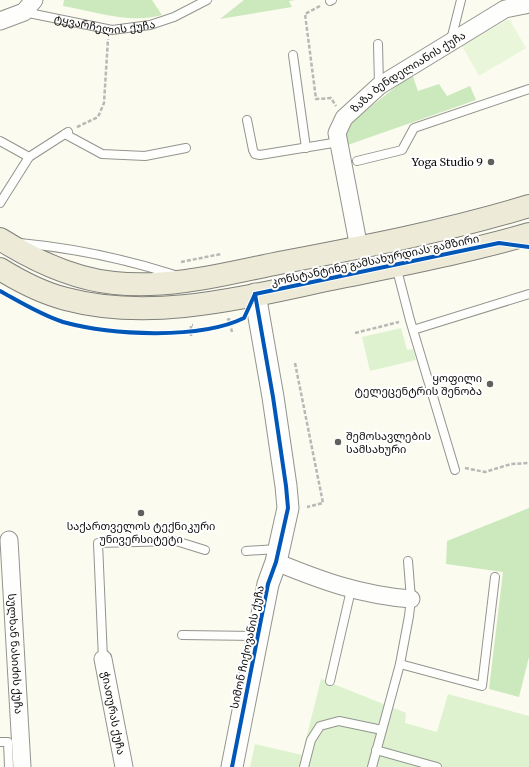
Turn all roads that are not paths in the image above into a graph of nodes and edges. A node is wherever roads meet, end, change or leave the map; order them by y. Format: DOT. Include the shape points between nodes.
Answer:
graph roads {
  1 [pos="207,0"];
  2 [pos="461,0"];
  3 [pos="528,0"];
  4 [pos="29,6"];
  5 [pos="0,21"];
  6 [pos="378,44"];
  7 [pos="449,45"];
  8 [pos="293,55"];
  9 [pos="379,86"];
  10 [pos="529,89"];
  11 [pos="247,120"];
  12 [pos="0,141"];
  13 [pos="339,142"];
  14 [pos="186,148"];
  15 [pos="306,148"];
  16 [pos="29,157"];
  17 [pos="357,161"];
  18 [pos="0,203"];
  19 [pos="529,206"];
  20 [pos="529,234"];
  21 [pos="2,240"];
  22 [pos="359,248"];
  23 [pos="396,266"];
  24 [pos="0,269"];
  25 [pos="254,294"];
  26 [pos="529,294"];
  27 [pos="413,330"];
  28 [pos="455,470"];
  29 [pos="9,540"];
  30 [pos="205,550"];
  31 [pos="246,551"];
  32 [pos="278,555"];
  33 [pos="408,561"];
  34 [pos="495,577"];
  35 [pos="351,590"];
  36 [pos="411,599"];
  37 [pos="182,634"];
  38 [pos="257,636"];
  39 [pos="103,660"];
  40 [pos="400,664"];
  41 [pos="330,681"];
  42 [pos="382,730"];
  43 [pos="0,742"];
  44 [pos="376,750"];
  45 [pos="9,767"];
  46 [pos="22,767"];
  47 [pos="124,767"];
  48 [pos="232,767"];
  49 [pos="304,767"];
  50 [pos="372,767"];
  51 [pos="437,767"];
  1 -- 4 [label="lane, ტყვარჩელის ქუჩა" via="174,17 150,25 112,30"];
  2 -- 7 [label="lane"];
  3 -- 7 [label="street, ზაზა ბენდელიანის ქუჩა" via="525,5 505,9"];
  4 -- 5 [label="street, ტყვარჩელის ქუჩა"];
  6 -- 9 [label="lane"];
  7 -- 9 [label="street, ზაზა ბენდელიანის ქუჩა"];
  8 -- 15 [label="lane"];
  9 -- 13 [label="street, ზაზა ბენდელიანის ქუჩა" via="344,118 337,133"];
  10 -- 17 [label="lane" via="414,128 402,150"];
  11 -- 15 [label="lane" via="255,154 260,156"];
  12 -- 16 [label="lane"];
  13 -- 15 [label="lane"];
  13 -- 22 [label="street, ზაზა ბენდელიანის ქუჩა"];
  14 -- 16 [label="lane" via="145,156 102,154 67,133"];
  16 -- 18 [label="lane"];
  19 -- 22 [label="main road, კონსტანტინე გამსახურდიას გამზირი" via="474,222"];
  20 -- 23 [label="main road, კონსტანტინე გამსახურდიას გამზირი"];
  21 -- 22 [label="main road, კონსტანტინე გამსახურდიას გამზირი" via="43,263 92,279 133,284 191,280"];
  23 -- 25 [label="main road, კონსტანტინე გამსახურდიას გამზირი"];
  23 -- 27 [label="lane"];
  24 -- 25 [label="main road, კონსტანტინე გამსახურდიას გამზირი" via="32,287 66,299 95,305 172,308"];
  25 -- 32 [label="street, სიმონ ჩიქოვანის ქუჩა" via="286,486 288,508"];
  26 -- 27 [label="lane"];
  27 -- 28 [label="lane"];
  29 -- 46 [label="street, სულხან ნასიძის ქუჩა"];
  30 -- 39 [label="lane" via="176,540 98,543"];
  31 -- 32 [label="lane"];
  32 -- 35 [label="street" via="312,577"];
  32 -- 38 [label="street, სიმონ ჩიქოვანის ქუჩა" via="268,584"];
  33 -- 36 [label="lane"];
  34 -- 40 [label="lane" via="482,686"];
  35 -- 36 [label="street"];
  35 -- 41 [label="lane"];
  36 -- 40 [label="lane"];
  37 -- 38 [label="lane"];
  38 -- 48 [label="street, სიმონ ჩიქოვანის ქუჩა"];
  39 -- 47 [label="street, ჭიათურას ქუჩა"];
  40 -- 42 [label="lane"];
  42 -- 44 [label="lane"];
  42 -- 49 [label="lane" via="339,721 320,726 311,740"];
  43 -- 45 [label="lane" via="8,742"];
  44 -- 50 [label="lane"];
  44 -- 51 [label="lane"];
}
